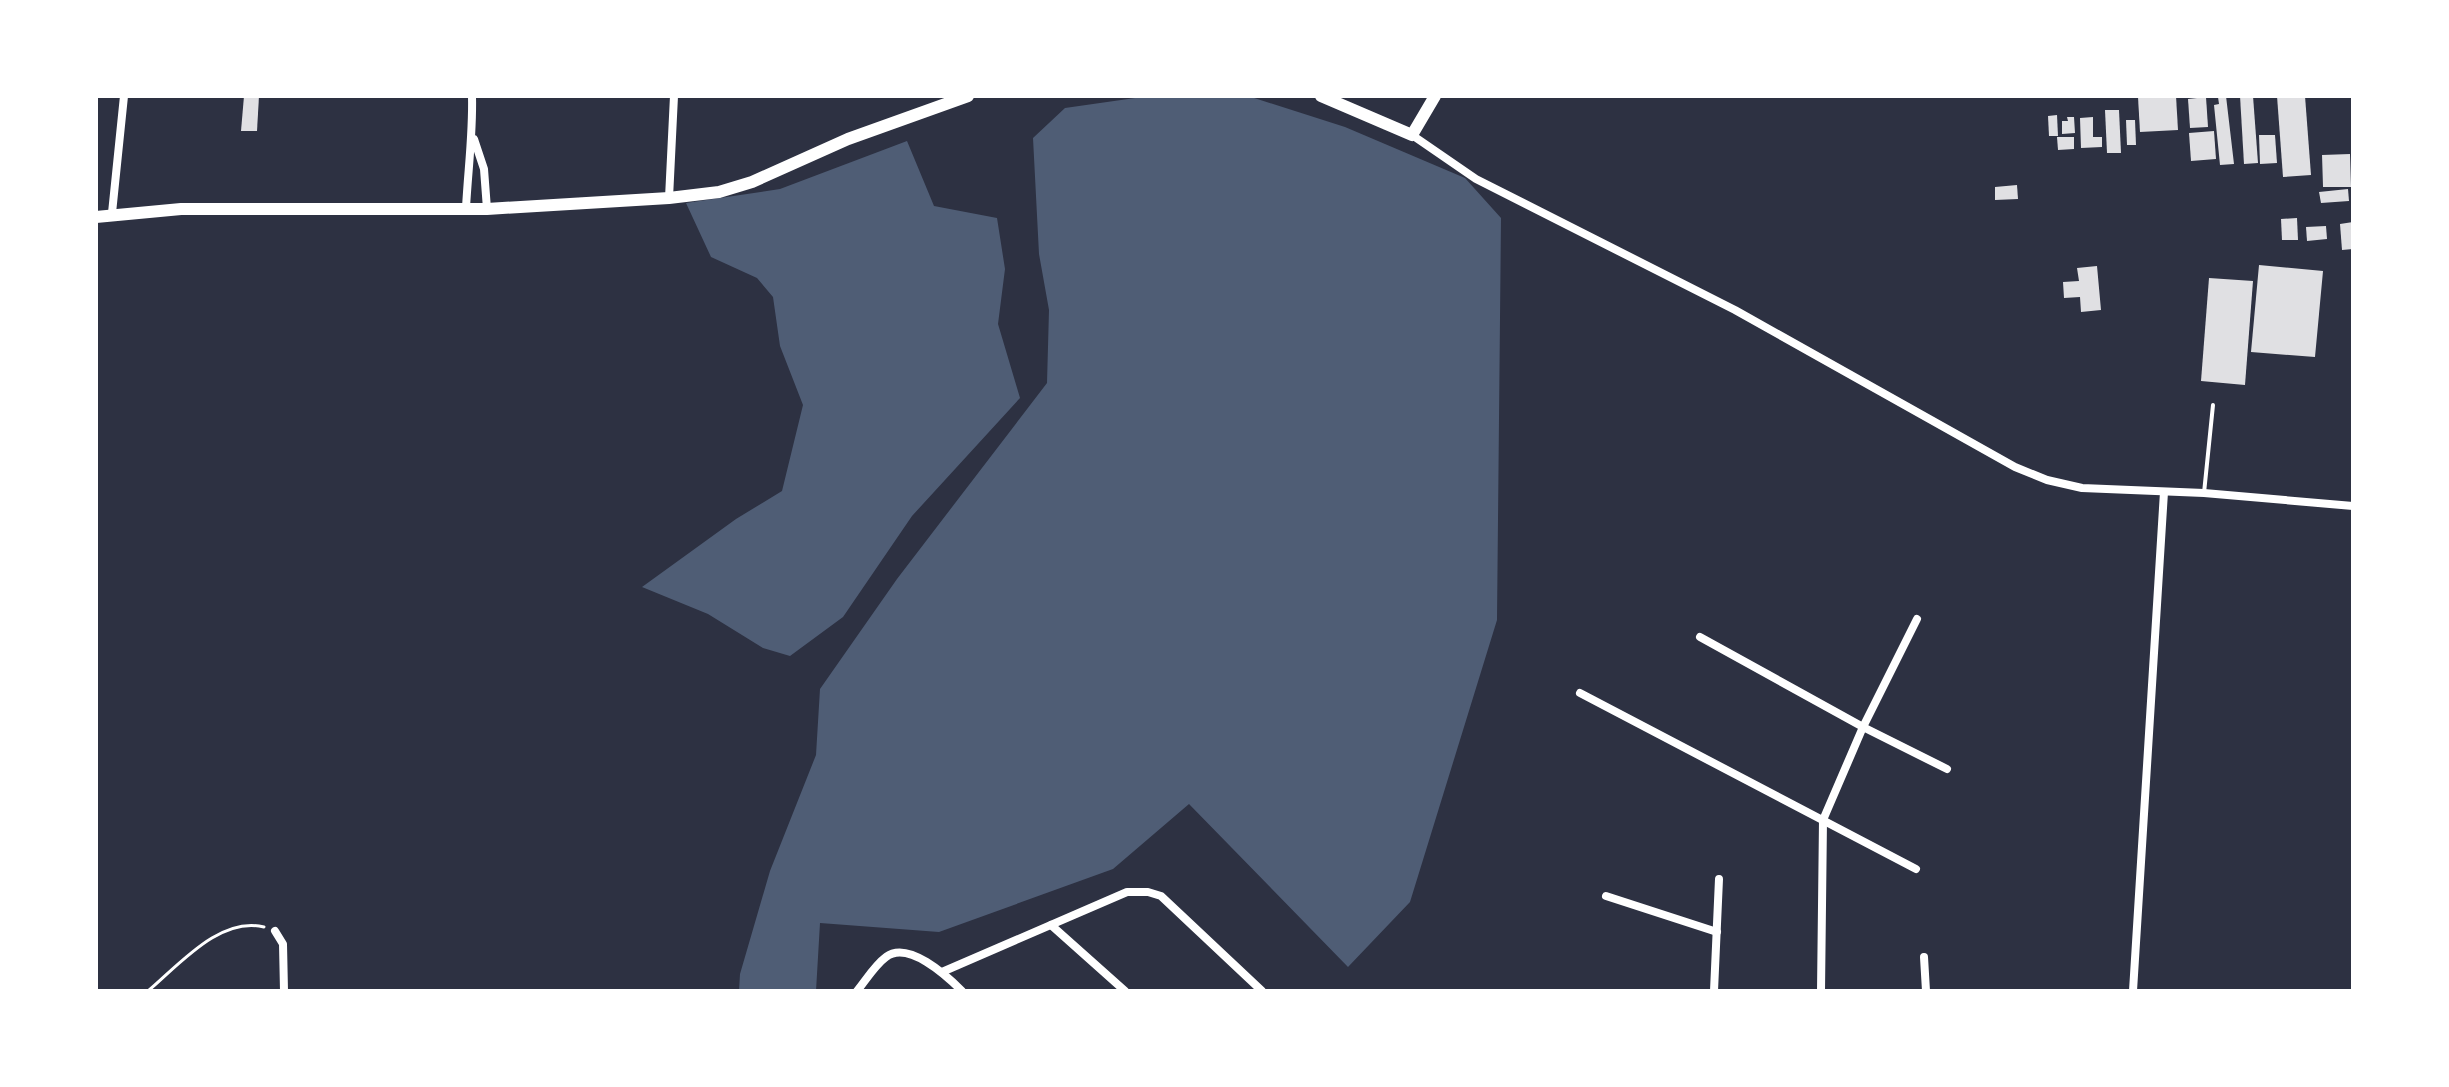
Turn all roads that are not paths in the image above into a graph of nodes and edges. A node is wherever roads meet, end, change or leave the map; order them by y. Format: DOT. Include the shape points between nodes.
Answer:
graph roads {
  1 [pos="124,96"];
  2 [pos="472,96"];
  3 [pos="674,96"];
  4 [pos="968,96"];
  5 [pos="1321,96"];
  6 [pos="1435,96"];
  7 [pos="1412,135"];
  8 [pos="473,138"];
  9 [pos="669,198"];
  10 [pos="466,208"];
  11 [pos="487,209"];
  12 [pos="112,213"];
  13 [pos="96,217"];
  14 [pos="2213,405"];
  15 [pos="2164,492"];
  16 [pos="2204,493"];
  17 [pos="2353,506"];
  18 [pos="1917,619"];
  19 [pos="1700,637"];
  20 [pos="1580,693"];
  21 [pos="1863,727"];
  22 [pos="1947,769"];
  23 [pos="1823,820"];
  24 [pos="1916,869"];
  25 [pos="1719,879"];
  26 [pos="1606,896"];
  27 [pos="1051,925"];
  28 [pos="275,931"];
  29 [pos="1717,932"];
  30 [pos="1924,957"];
  31 [pos="942,972"];
  32 [pos="284,991"];
  33 [pos="857,991"];
  34 [pos="962,991"];
  35 [pos="1125,991"];
  36 [pos="1262,991"];
  37 [pos="1714,991"];
  38 [pos="1821,991"];
  39 [pos="1926,991"];
  40 [pos="2133,991"];
  1 -- 12 [label="street"];
  2 -- 8 [label="street"];
  3 -- 9 [label="street"];
  4 -- 9 [label="main road" via="848,139 752,182"];
  5 -- 7 [label="main road"];
  6 -- 7 [label="main road"];
  7 -- 15 [label="street" via="1476,179 1735,310 2015,467 2082,488"];
  8 -- 10 [label="street"];
  8 -- 11 [label="street" via="484,169"];
  9 -- 11 [label="main road"];
  10 -- 11 [label="main road"];
  10 -- 12 [label="main road"];
  12 -- 13 [label="main road"];
  14 -- 16 [label="lane"];
  15 -- 16 [label="street"];
  15 -- 40 [label="street"];
  16 -- 17 [label="street"];
  18 -- 21 [label="street"];
  19 -- 21 [label="street"];
  20 -- 23 [label="street"];
  21 -- 22 [label="street"];
  21 -- 23 [label="street"];
  23 -- 24 [label="street"];
  23 -- 38 [label="street"];
  25 -- 29 [label="street"];
  26 -- 29 [label="street"];
  27 -- 31 [label="street"];
  27 -- 35 [label="street"];
  27 -- 36 [label="street" via="1127,892 1161,896"];
  28 -- 32 [label="street" via="283,944"];
  29 -- 37 [label="street"];
  30 -- 39 [label="street"];
  31 -- 33 [label="street" via="912,954 897,953 887,956"];
  31 -- 34 [label="street"];
}
